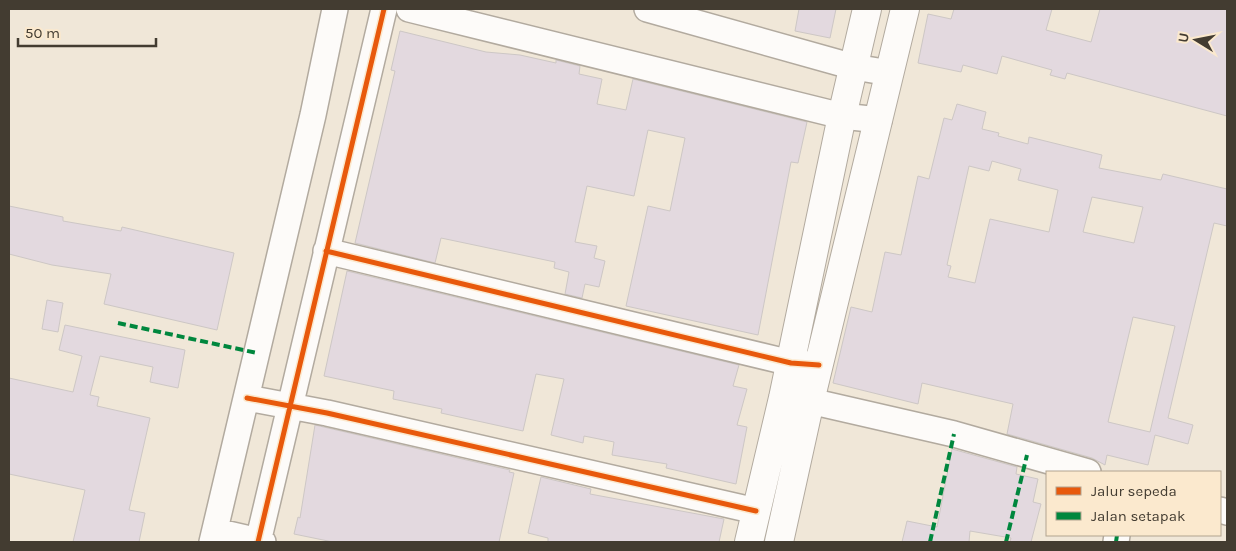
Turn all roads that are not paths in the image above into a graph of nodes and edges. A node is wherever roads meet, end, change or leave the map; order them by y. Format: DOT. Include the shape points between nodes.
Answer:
graph roads {
  1 [pos="335,9"];
  2 [pos="384,9"];
  3 [pos="409,9"];
  4 [pos="647,9"];
  5 [pos="867,9"];
  6 [pos="905,9"];
  7 [pos="854,66"];
  8 [pos="890,73"];
  9 [pos="842,116"];
  10 [pos="879,120"];
  11 [pos="326,251"];
  12 [pos="791,363"];
  13 [pos="819,365"];
  14 [pos="247,398"];
  15 [pos="783,398"];
  16 [pos="810,401"];
  17 [pos="291,405"];
  18 [pos="1084,471"];
  19 [pos="756,511"];
  20 [pos="214,537"];
  21 [pos="260,542"];
  22 [pos="749,542"];
  23 [pos="779,542"];
  1 -- 14 [label="street"];
  2 -- 11 [label="street"];
  3 -- 9 [label="street"];
  4 -- 7 [label="street"];
  5 -- 7 [label="highway"];
  6 -- 8 [label="highway"];
  7 -- 8 [label="street"];
  7 -- 9 [label="highway"];
  8 -- 10 [label="highway"];
  9 -- 10 [label="street"];
  9 -- 12 [label="highway"];
  10 -- 13 [label="highway"];
  11 -- 12 [label="street"];
  11 -- 17 [label="street"];
  12 -- 13 [label="street"];
  12 -- 15 [label="highway"];
  13 -- 16 [label="highway"];
  14 -- 17 [label="street"];
  14 -- 20 [label="street"];
  15 -- 16 [label="street"];
  15 -- 19 [label="highway"];
  16 -- 18 [label="street" via="954,434"];
  16 -- 23 [label="highway"];
  17 -- 19 [label="street"];
  17 -- 21 [label="street"];
  19 -- 22 [label="highway"];
  20 -- 21 [label="street"];
}
